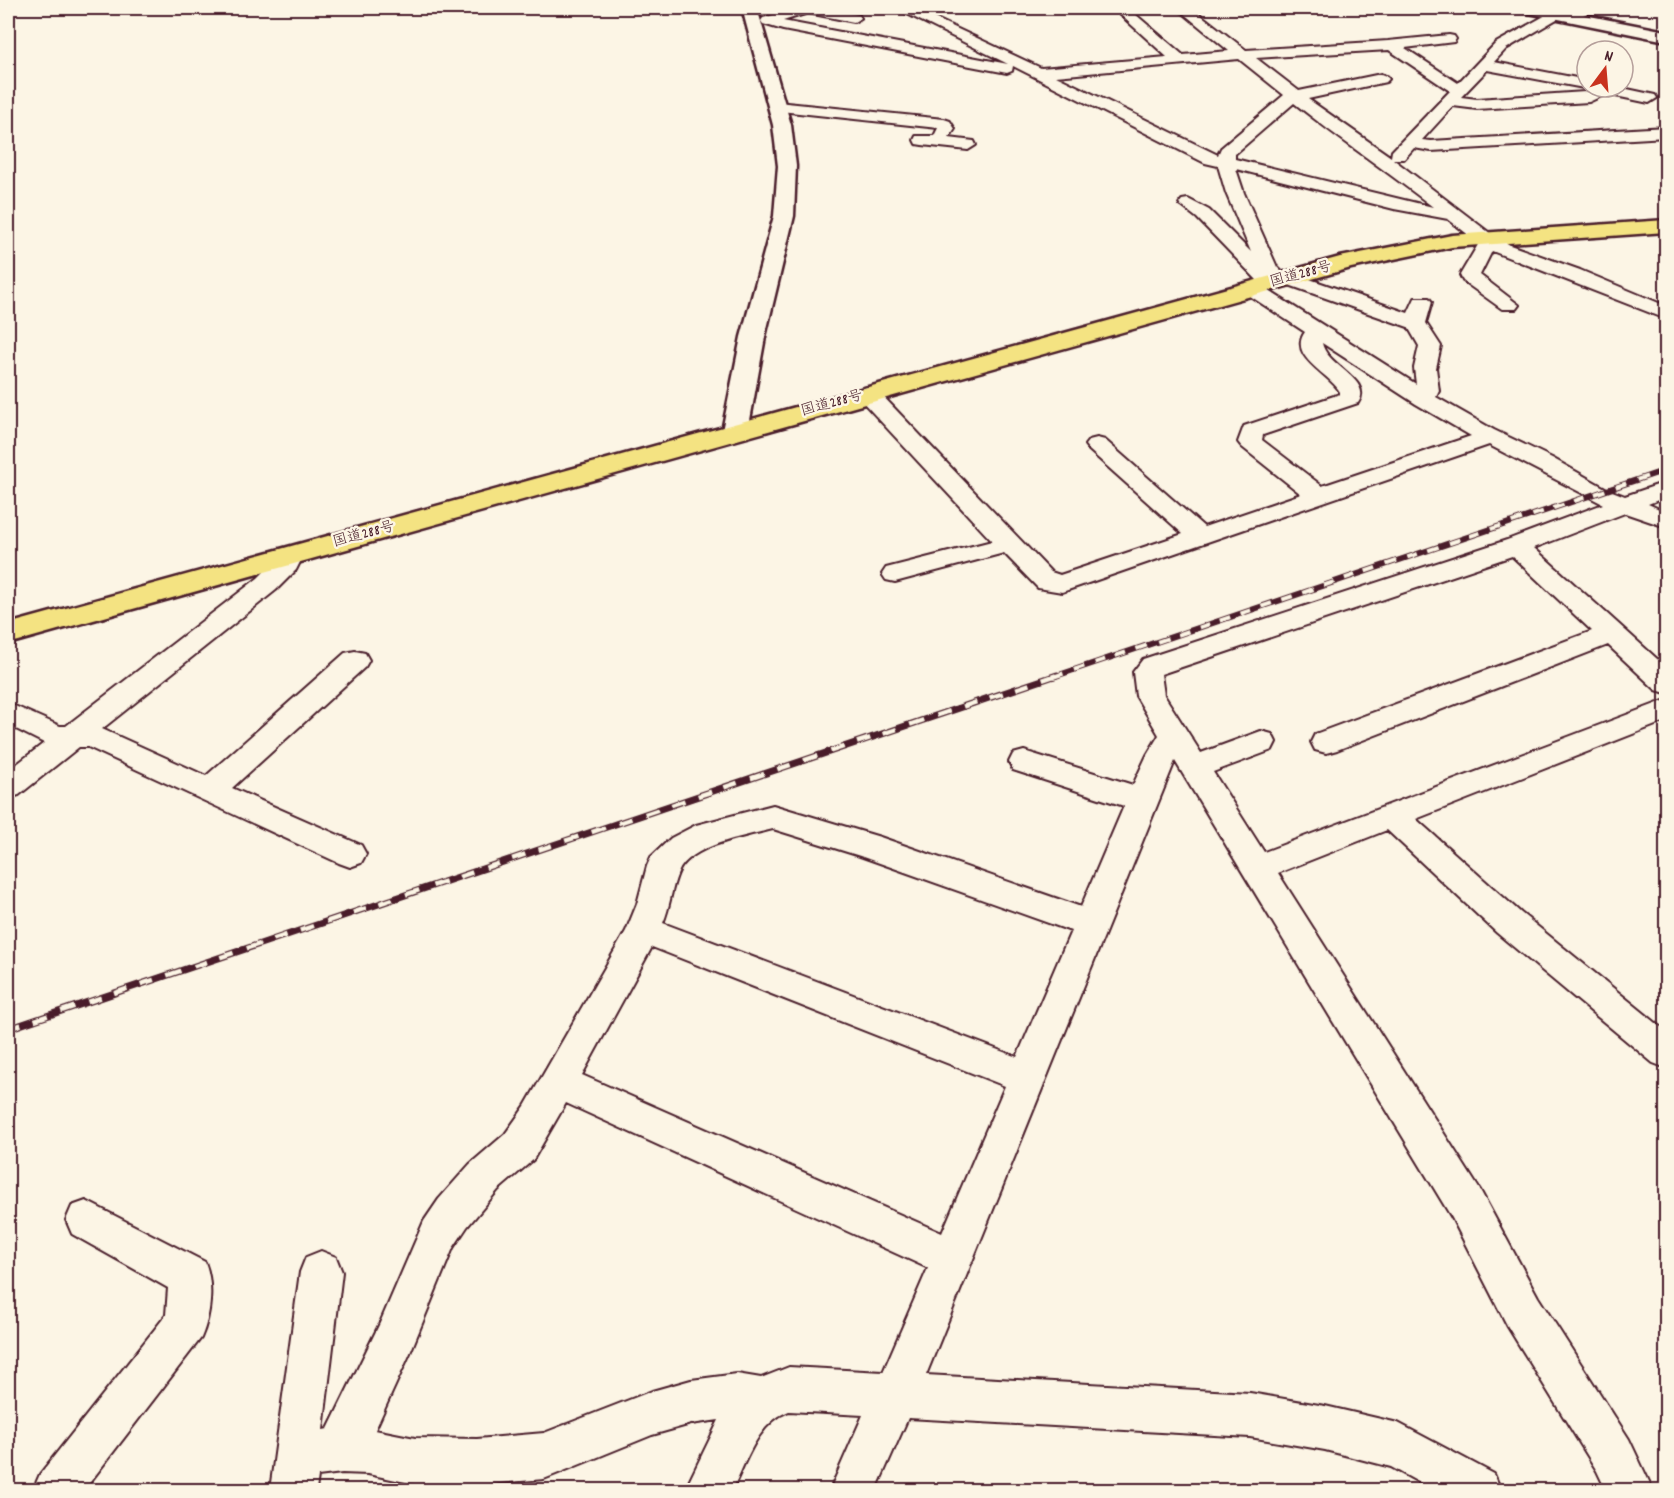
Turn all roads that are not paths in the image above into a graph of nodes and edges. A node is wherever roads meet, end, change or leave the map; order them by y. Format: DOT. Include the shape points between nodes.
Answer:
graph roads {
  1 [pos="902,8"];
  2 [pos="1120,8"];
  3 [pos="1184,8"];
  4 [pos="1528,8"];
  5 [pos="1589,8"];
  6 [pos="757,17"];
  7 [pos="1568,17"];
  8 [pos="854,18"];
  9 [pos="1666,38"];
  10 [pos="1449,39"];
  11 [pos="1390,45"];
  12 [pos="1246,55"];
  13 [pos="1179,60"];
  14 [pos="1484,65"];
  15 [pos="1036,72"];
  16 [pos="1381,79"];
  17 [pos="1575,84"];
  18 [pos="1456,95"];
  19 [pos="1635,95"];
  20 [pos="1296,96"];
  21 [pos="1575,98"];
  22 [pos="1649,98"];
  23 [pos="779,116"];
  24 [pos="804,127"];
  25 [pos="1666,132"];
  26 [pos="905,138"];
  27 [pos="938,142"];
  28 [pos="1411,143"];
  29 [pos="968,145"];
  30 [pos="1384,160"];
  31 [pos="1226,164"];
  32 [pos="1188,204"];
  33 [pos="1453,214"];
  34 [pos="1666,226"];
  35 [pos="1487,240"];
  36 [pos="1272,282"];
  37 [pos="1422,302"];
  38 [pos="1509,305"];
  39 [pos="1666,313"];
  40 [pos="1416,323"];
  41 [pos="1317,330"];
  42 [pos="868,394"];
  43 [pos="1424,399"];
  44 [pos="735,431"];
  45 [pos="1490,437"];
  46 [pos="1097,445"];
  47 [pos="1666,489"];
  48 [pos="1319,496"];
  49 [pos="1626,505"];
  50 [pos="1666,520"];
  51 [pos="1201,537"];
  52 [pos="1010,544"];
  53 [pos="1516,546"];
  54 [pos="290,556"];
  55 [pos="895,574"];
  56 [pos="1612,633"];
  57 [pos="8,634"];
  58 [pos="355,660"];
  59 [pos="1666,683"];
  60 [pos="1666,710"];
  61 [pos="8,713"];
  62 [pos="74,735"];
  63 [pos="1175,735"];
  64 [pos="1261,742"];
  65 [pos="1326,742"];
  66 [pos="1024,762"];
  67 [pos="1195,767"];
  68 [pos="8,787"];
  69 [pos="210,790"];
  70 [pos="1142,800"];
  71 [pos="1391,815"];
  72 [pos="350,854"];
  73 [pos="1257,868"];
  74 [pos="1091,924"];
  75 [pos="643,930"];
  76 [pos="1666,1052"];
  77 [pos="1027,1077"];
  78 [pos="559,1082"];
  79 [pos="86,1220"];
  80 [pos="952,1258"];
  81 [pos="321,1272"];
  82 [pos="896,1394"];
  83 [pos="762,1400"];
  84 [pos="342,1450"];
  85 [pos="294,1473"];
  86 [pos="56,1491"];
  87 [pos="708,1491"];
  88 [pos="853,1491"];
  89 [pos="1478,1491"];
  90 [pos="1630,1491"];
  1 -- 15 [label="street"];
  2 -- 13 [label="street"];
  3 -- 12 [label="street"];
  4 -- 7 [label="street"];
  5 -- 7 [label="street"];
  6 -- 8 [label="street" via="818,9"];
  6 -- 15 [label="street" via="783,26"];
  6 -- 23 [label="street"];
  7 -- 9 [label="street"];
  7 -- 14 [label="street" via="1507,41"];
  10 -- 11 [label="street"];
  11 -- 12 [label="street"];
  11 -- 18 [label="street" via="1452,86"];
  12 -- 13 [label="street"];
  12 -- 20 [label="street"];
  13 -- 15 [label="street"];
  14 -- 17 [label="street"];
  14 -- 18 [label="street"];
  15 -- 31 [label="street" via="1185,148"];
  16 -- 20 [label="street"];
  18 -- 21 [label="street" via="1477,104"];
  18 -- 28 [label="street"];
  19 -- 22 [label="street"];
  20 -- 30 [label="street"];
  20 -- 31 [label="street" via="1227,152"];
  23 -- 24 [label="street"];
  23 -- 27 [label="street" via="944,124 947,129"];
  23 -- 44 [label="street" via="787,166 784,216 753,337"];
  25 -- 28 [label="street" via="1431,147"];
  26 -- 27 [label="street"];
  27 -- 29 [label="street"];
  28 -- 30 [label="street" via="1402,153"];
  30 -- 33 [label="street"];
  31 -- 33 [label="street"];
  31 -- 36 [label="street"];
  32 -- 36 [label="street"];
  33 -- 35 [label="street"];
  34 -- 35 [label="highway, 国道288号"];
  35 -- 36 [label="highway, 国道288号" via="1393,252"];
  35 -- 38 [label="street" via="1470,275"];
  35 -- 39 [label="street"];
  36 -- 40 [label="street"];
  36 -- 41 [label="street"];
  36 -- 42 [label="highway, 国道288号"];
  37 -- 40 [label="street"];
  40 -- 43 [label="street" via="1430,343 1425,368 1428,391"];
  41 -- 43 [label="street"];
  41 -- 48 [label="street" via="1310,346 1349,386 1350,398 1251,431 1250,442"];
  42 -- 44 [label="highway, 国道288号"];
  42 -- 52 [label="street"];
  43 -- 45 [label="street"];
  44 -- 54 [label="highway, 国道288号"];
  45 -- 48 [label="street"];
  45 -- 49 [label="street"];
  46 -- 51 [label="street"];
  47 -- 49 [label="street"];
  48 -- 51 [label="street"];
  49 -- 50 [label="street"];
  49 -- 53 [label="street"];
  51 -- 52 [label="street" via="1062,584 1047,582"];
  52 -- 55 [label="street"];
  53 -- 56 [label="street"];
  53 -- 63 [label="street" via="1153,666 1147,672 1150,696"];
  54 -- 57 [label="highway, 国道288号"];
  54 -- 62 [label="street" via="267,584"];
  56 -- 59 [label="street"];
  56 -- 65 [label="street"];
  58 -- 69 [label="street"];
  60 -- 71 [label="street"];
  61 -- 62 [label="street" via="56,736"];
  62 -- 68 [label="street"];
  62 -- 69 [label="street" via="92,737"];
  63 -- 67 [label="street"];
  63 -- 70 [label="street" via="1161,754"];
  64 -- 67 [label="street"];
  66 -- 70 [label="street"];
  67 -- 73 [label="street"];
  69 -- 72 [label="street"];
  70 -- 74 [label="street"];
  71 -- 73 [label="street"];
  71 -- 76 [label="street" via="1509,923"];
  73 -- 90 [label="street" via="1466,1204 1523,1312 1613,1455"];
  74 -- 75 [label="street" via="869,846 772,817 707,834 682,847 663,866"];
  74 -- 77 [label="street"];
  75 -- 77 [label="street"];
  75 -- 78 [label="street"];
  77 -- 80 [label="street"];
  78 -- 80 [label="street"];
  78 -- 84 [label="street" via="519,1147 484,1177 438,1235"];
  79 -- 86 [label="street" via="190,1277 186,1323"];
  80 -- 82 [label="street"];
  81 -- 85 [label="street"];
  82 -- 83 [label="street" via="789,1389"];
  82 -- 88 [label="street"];
  82 -- 89 [label="street" via="1250,1415 1398,1446"];
  83 -- 84 [label="street" via="737,1396 691,1402 652,1413 544,1456 477,1462 414,1461"];
  83 -- 87 [label="street" via="747,1413"];
  84 -- 85 [label="street"];
}
